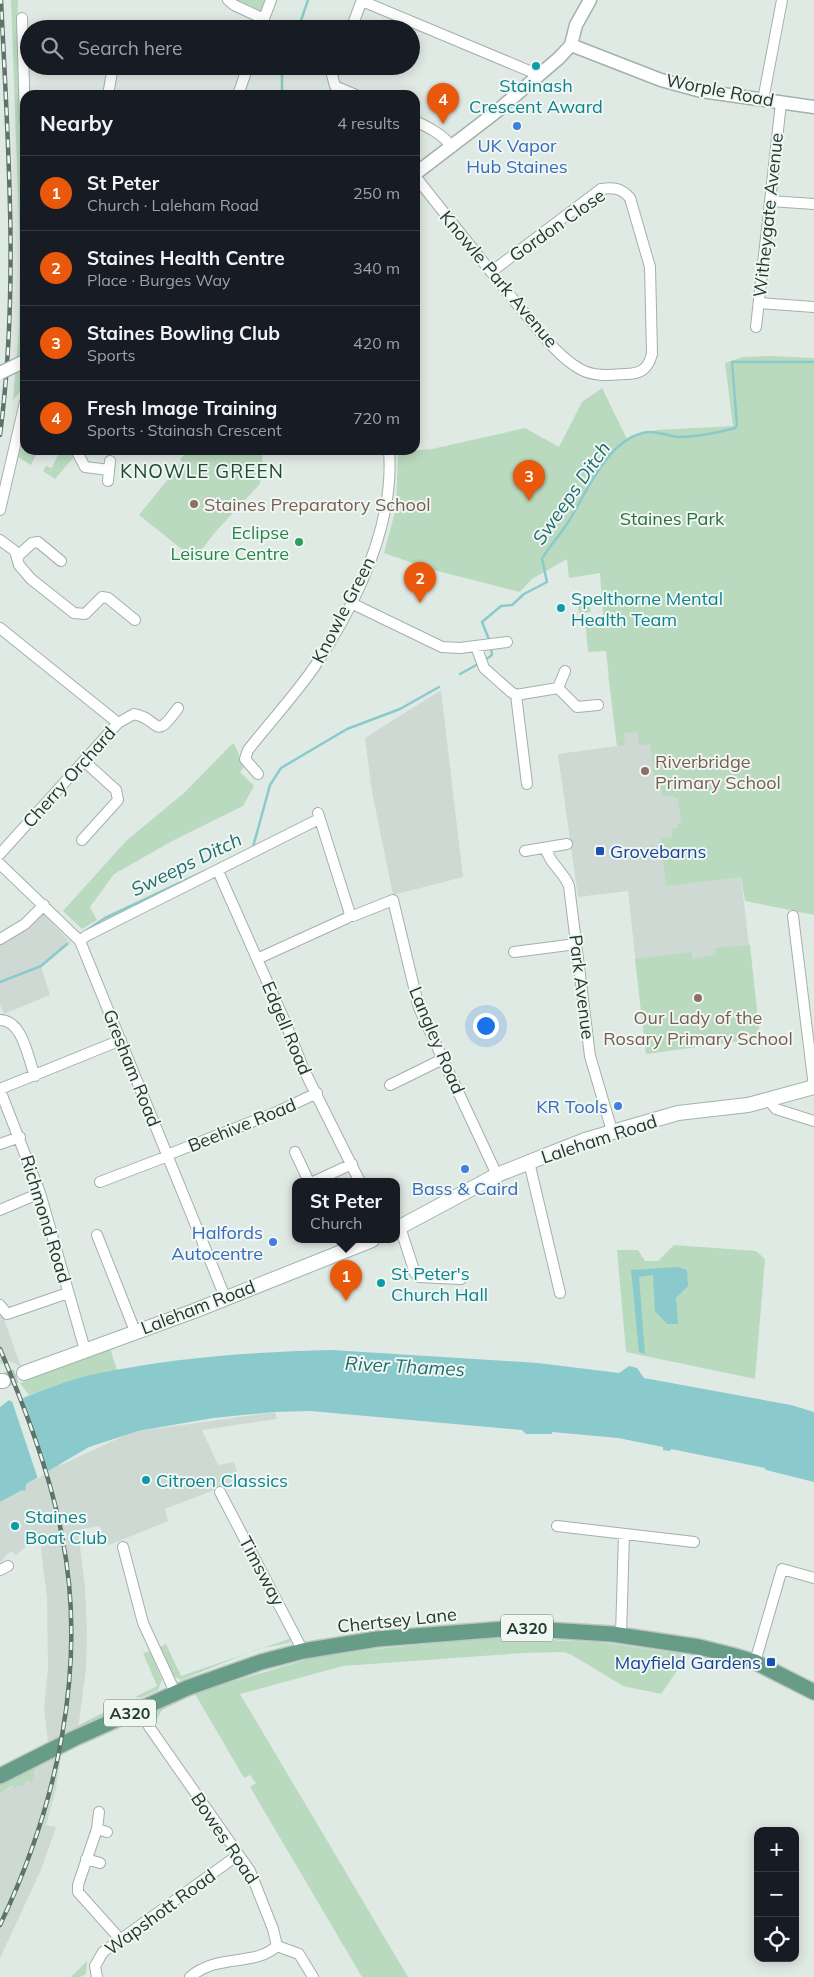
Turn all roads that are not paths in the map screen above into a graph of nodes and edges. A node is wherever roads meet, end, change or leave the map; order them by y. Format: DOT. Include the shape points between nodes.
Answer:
graph roads {
  1 [pos="228,0"];
  2 [pos="271,0"];
  3 [pos="362,0"];
  4 [pos="590,0"];
  5 [pos="782,0"];
  6 [pos="256,20"];
  7 [pos="264,20"];
  8 [pos="354,20"];
  9 [pos="410,20"];
  10 [pos="420,24"];
  11 [pos="571,44"];
  12 [pos="539,74"];
  13 [pos="24,75"];
  14 [pos="111,75"];
  15 [pos="245,75"];
  16 [pos="332,75"];
  17 [pos="24,90"];
  18 [pos="109,90"];
  19 [pos="240,90"];
  20 [pos="344,90"];
  21 [pos="763,100"];
  22 [pos="781,102"];
  23 [pos="814,107"];
  24 [pos="420,123"];
  25 [pos="452,147"];
  26 [pos="420,171"];
  27 [pos="420,181"];
  28 [pos="770,201"];
  29 [pos="814,204"];
  30 [pos="492,272"];
  31 [pos="759,303"];
  32 [pos="814,307"];
  33 [pos="756,327"];
  34 [pos="20,363"];
  35 [pos="0,373"];
  36 [pos="590,373"];
  37 [pos="20,424"];
  38 [pos="79,455"];
  39 [pos="389,455"];
  40 [pos="108,481"];
  41 [pos="0,510"];
  42 [pos="0,540"];
  43 [pos="17,557"];
  44 [pos="61,561"];
  45 [pos="351,603"];
  46 [pos="135,620"];
  47 [pos="0,628"];
  48 [pos="504,643"];
  49 [pos="476,646"];
  50 [pos="565,671"];
  51 [pos="558,688"];
  52 [pos="516,695"];
  53 [pos="598,705"];
  54 [pos="178,708"];
  55 [pos="118,723"];
  56 [pos="84,761"];
  57 [pos="258,774"];
  58 [pos="527,784"];
  59 [pos="82,840"];
  60 [pos="567,844"];
  61 [pos="546,848"];
  62 [pos="525,851"];
  63 [pos="0,854"];
  64 [pos="1,868"];
  65 [pos="218,871"];
  66 [pos="44,905"];
  67 [pos="350,914"];
  68 [pos="793,916"];
  69 [pos="0,939"];
  70 [pos="80,941"];
  71 [pos="576,944"];
  72 [pos="514,952"];
  73 [pos="257,959"];
  74 [pos="0,1020"];
  75 [pos="122,1040"];
  76 [pos="443,1059"];
  77 [pos="35,1076"];
  78 [pos="390,1085"];
  79 [pos="814,1087"];
  80 [pos="0,1090"];
  81 [pos="317,1094"];
  82 [pos="769,1101"];
  83 [pos="814,1121"];
  84 [pos="612,1131"];
  85 [pos="20,1137"];
  86 [pos="0,1144"];
  87 [pos="295,1152"];
  88 [pos="168,1156"];
  89 [pos="529,1162"];
  90 [pos="352,1164"];
  91 [pos="497,1175"];
  92 [pos="307,1178"];
  93 [pos="322,1178"];
  94 [pos="358,1178"];
  95 [pos="100,1182"];
  96 [pos="40,1193"];
  97 [pos="0,1210"];
  98 [pos="400,1227"];
  99 [pos="400,1233"];
  100 [pos="97,1235"];
  101 [pos="364,1243"];
  102 [pos="461,1279"];
  103 [pos="68,1293"];
  104 [pos="560,1293"];
  105 [pos="225,1297"];
  106 [pos="0,1305"];
  107 [pos="135,1331"];
  108 [pos="85,1350"];
  109 [pos="24,1373"];
  110 [pos="220,1492"];
  111 [pos="557,1526"];
  112 [pos="624,1534"];
  113 [pos="694,1542"];
  114 [pos="123,1546"];
  115 [pos="814,1578"];
  116 [pos="621,1635"];
  117 [pos="303,1651"];
  118 [pos="754,1662"];
  119 [pos="175,1692"];
  120 [pos="814,1692"];
  121 [pos="139,1708"];
  122 [pos="0,1776"];
  123 [pos="99,1812"];
  124 [pos="97,1829"];
  125 [pos="107,1832"];
  126 [pos="238,1855"];
  127 [pos="86,1859"];
  128 [pos="100,1863"];
  129 [pos="120,1939"];
  130 [pos="277,1946"];
  131 [pos="97,1977"];
  132 [pos="190,1977"];
  133 [pos="313,1977"];
  1 -- 6 [label="street"];
  2 -- 7 [label="street"];
  3 -- 8 [label="street"];
  3 -- 9 [label="street"];
  4 -- 11 [label="street" via="576,26"];
  5 -- 21 [label="street"];
  10 -- 12 [label="street"];
  11 -- 12 [label="street"];
  11 -- 21 [label="street, Worple Road" via="661,80"];
  12 -- 25 [label="street"];
  13 -- 17 [label="street"];
  14 -- 18 [label="street"];
  15 -- 19 [label="street"];
  16 -- 20 [label="street" via="335,86"];
  21 -- 22 [label="street, Worple Road"];
  22 -- 23 [label="street, Worple Road"];
  22 -- 28 [label="street, Witheygate Avenue"];
  24 -- 25 [label="street" via="444,137"];
  25 -- 26 [label="street"];
  27 -- 30 [label="street, Knowle Park Avenue"];
  28 -- 29 [label="street"];
  28 -- 31 [label="street, Witheygate Avenue"];
  30 -- 36 [label="street, Knowle Park Avenue" via="550,344 580,369"];
  30 -- 36 [label="street, Gordon Close" via="601,189 613,187 623,190 630,198 650,267 652,354 644,371 631,374"];
  31 -- 32 [label="street"];
  31 -- 33 [label="street, Witheygate Avenue"];
  34 -- 35 [label="street, bridge"];
  37 -- 41 [label="street"];
  38 -- 40 [label="street" via="85,467 109,466"];
  39 -- 45 [label="street, Knowle Green" via="384,519"];
  42 -- 43 [label="street"];
  43 -- 44 [label="street" via="32,543 38,542"];
  43 -- 46 [label="street" via="19,565 31,579 74,613 85,614 102,597 108,598"];
  45 -- 49 [label="street" via="442,647"];
  45 -- 57 [label="street, Knowle Green" via="314,667 248,750 245,759"];
  47 -- 55 [label="street, Cherry Orchard"];
  48 -- 49 [label="street"];
  49 -- 52 [label="street" via="481,663 498,683"];
  50 -- 51 [label="street"];
  51 -- 52 [label="street"];
  51 -- 53 [label="street" via="577,707"];
  52 -- 58 [label="street"];
  54 -- 55 [label="street" via="162,727 134,714"];
  55 -- 56 [label="street, Cherry Orchard"];
  56 -- 59 [label="street" via="116,790 118,800"];
  56 -- 63 [label="street, Cherry Orchard"];
  60 -- 61 [label="street"];
  61 -- 62 [label="street"];
  61 -- 71 [label="street, Park Avenue" via="547,854 566,876"];
  64 -- 66 [label="street, Gresham Road"];
  65 -- 67 [label="street" via="319,816"];
  65 -- 70 [label="street"];
  65 -- 73 [label="street, Edgell Road"];
  66 -- 69 [label="street" via="25,924"];
  66 -- 70 [label="street, Gresham Road"];
  67 -- 73 [label="street"];
  67 -- 76 [label="street, Langley Road" via="353,916 392,900 419,1008"];
  68 -- 79 [label="street"];
  70 -- 75 [label="street, Gresham Road"];
  71 -- 72 [label="street"];
  71 -- 84 [label="street, Park Avenue" via="590,1056"];
  73 -- 81 [label="street, Edgell Road"];
  74 -- 77 [label="street" via="17,1028"];
  75 -- 77 [label="street, Richmond Road"];
  75 -- 88 [label="street, Gresham Road"];
  76 -- 78 [label="street"];
  76 -- 91 [label="street, Langley Road"];
  77 -- 80 [label="street, Richmond Road"];
  79 -- 82 [label="main road, Laleham Road"];
  80 -- 85 [label="street, Richmond Road"];
  81 -- 88 [label="street, Beehive Road"];
  81 -- 90 [label="street, Edgell Road"];
  82 -- 83 [label="street" via="776,1109"];
  82 -- 84 [label="main road, Laleham Road" via="678,1113"];
  84 -- 89 [label="main road, Laleham Road"];
  85 -- 86 [label="street"];
  85 -- 96 [label="street, Richmond Road"];
  87 -- 92 [label="street"];
  88 -- 95 [label="street, Beehive Road"];
  88 -- 105 [label="street, Gresham Road"];
  89 -- 91 [label="main road, Laleham Road"];
  89 -- 104 [label="street"];
  90 -- 93 [label="street"];
  90 -- 94 [label="street, Edgell Road"];
  91 -- 98 [label="main road, Laleham Road"];
  96 -- 97 [label="street"];
  96 -- 103 [label="street, Richmond Road"];
  99 -- 102 [label="street" via="419,1277"];
  100 -- 107 [label="street"];
  101 -- 105 [label="main road, Laleham Road"];
  103 -- 106 [label="street" via="6,1314"];
  103 -- 108 [label="street, Richmond Road"];
  105 -- 107 [label="main road, Laleham Road"];
  107 -- 108 [label="main road, Laleham Road"];
  108 -- 109 [label="main road, Laleham Road"];
  110 -- 117 [label="street, Timsway"];
  111 -- 112 [label="street"];
  112 -- 113 [label="street"];
  112 -- 116 [label="street"];
  114 -- 119 [label="street" via="143,1623"];
  115 -- 118 [label="street" via="782,1569"];
  116 -- 117 [label="main road, Chertsey Lane / A320" via="516,1628 377,1639"];
  116 -- 118 [label="main road, Chertsey Lane / A320" via="699,1647"];
  117 -- 119 [label="main road, Chertsey Lane / A320"];
  118 -- 120 [label="main road, Chertsey Lane / A320"];
  119 -- 121 [label="main road, Chertsey Lane / A320"];
  121 -- 122 [label="main road, Chertsey Lane / A320"];
  121 -- 126 [label="street, Bowes Road"];
  123 -- 124 [label="street"];
  124 -- 125 [label="street"];
  124 -- 127 [label="street"];
  126 -- 129 [label="street, Wapshott Road"];
  126 -- 130 [label="street, Bowes Road" via="258,1888"];
  127 -- 128 [label="street"];
  127 -- 129 [label="street" via="78,1892"];
  129 -- 131 [label="street, Wapshott Road" via="98,1958 94,1972"];
  130 -- 132 [label="street" via="265,1956 210,1965"];
  130 -- 133 [label="street" via="300,1954"];
}
